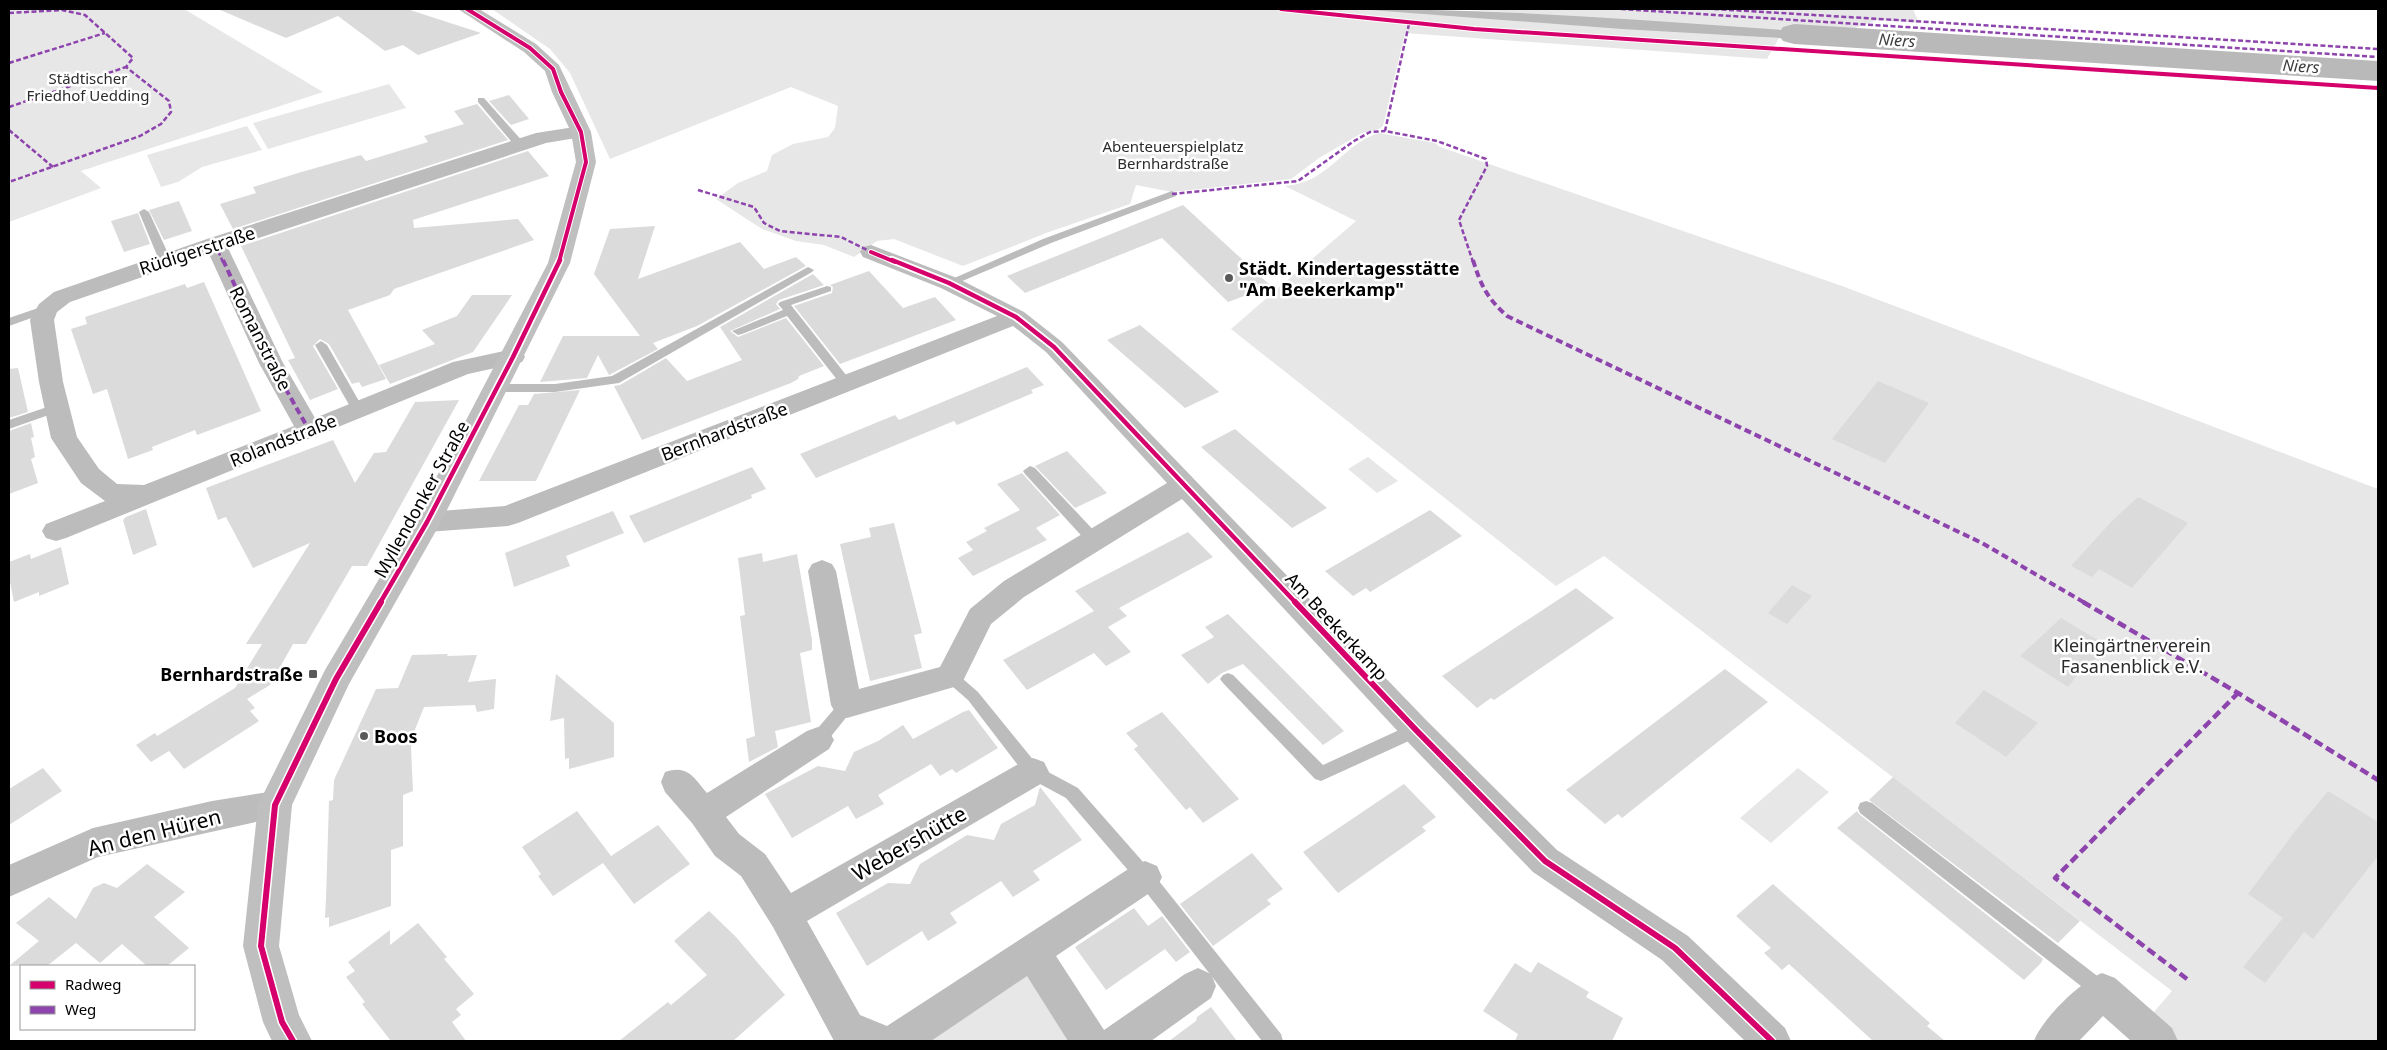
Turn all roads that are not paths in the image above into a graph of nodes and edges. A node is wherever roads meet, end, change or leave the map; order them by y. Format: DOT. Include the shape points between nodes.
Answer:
graph roads {
  1 [pos="467,9"];
  2 [pos="481,100"];
  3 [pos="581,132"];
  4 [pos="520,145"];
  5 [pos="1172,194"];
  6 [pos="144,212"];
  7 [pos="215,244"];
  8 [pos="871,252"];
  9 [pos="165,260"];
  10 [pos="808,270"];
  11 [pos="949,283"];
  12 [pos="827,289"];
  13 [pos="790,311"];
  14 [pos="45,315"];
  15 [pos="1016,317"];
  16 [pos="9,322"];
  17 [pos="738,330"];
  18 [pos="321,345"];
  19 [pos="513,358"];
  20 [pos="846,383"];
  21 [pos="497,388"];
  22 [pos="56,408"];
  23 [pos="358,410"];
  24 [pos="9,425"];
  25 [pos="309,430"];
  26 [pos="1030,471"];
  27 [pos="1185,485"];
  28 [pos="147,495"];
  29 [pos="427,522"];
  30 [pos="56,530"];
  31 [pos="1094,540"];
  32 [pos="822,571"];
  33 [pos="950,676"];
  34 [pos="1228,679"];
  35 [pos="847,705"];
  36 [pos="1416,730"];
  37 [pos="818,740"];
  38 [pos="1033,772"];
  39 [pos="677,782"];
  40 [pos="275,805"];
  41 [pos="1866,808"];
  42 [pos="704,813"];
  43 [pos="1145,876"];
  44 [pos="9,881"];
  45 [pos="785,914"];
  46 [pos="1033,953"];
  47 [pos="1198,986"];
  48 [pos="2102,991"];
  49 [pos="853,1037"];
  50 [pos="293,1041"];
  51 [pos="898,1041"];
  52 [pos="1090,1041"];
  53 [pos="1119,1041"];
  54 [pos="1274,1041"];
  55 [pos="1772,1041"];
  56 [pos="2054,1041"];
  57 [pos="2158,1041"];
  1 -- 3 [label="street, Myllendonker Straße" via="530,48 553,69"];
  2 -- 4 [label="lane"];
  3 -- 4 [label="street, Rüdigerstraße" via="543,137"];
  3 -- 19 [label="street, Myllendonker Straße" via="586,162 559,263"];
  4 -- 7 [label="street, Rüdigerstraße"];
  5 -- 11 [label="lane" via="1047,241"];
  6 -- 9 [label="lane"];
  7 -- 9 [label="street, Rüdigerstraße"];
  7 -- 25 [label="street, Romanstraße" via="271,363"];
  8 -- 11 [label="street, Am Beekerkamp"];
  9 -- 14 [label="street, Rüdigerstraße" via="62,297"];
  10 -- 21 [label="lane" via="615,380 555,388"];
  11 -- 15 [label="street, Am Beekerkamp"];
  12 -- 13 [label="lane" via="784,304"];
  13 -- 17 [label="lane"];
  13 -- 20 [label="lane"];
  14 -- 16 [label="lane"];
  14 -- 22 [label="street"];
  15 -- 20 [label="street, Bernhardstraße"];
  15 -- 27 [label="street, Am Beekerkamp" via="1054,347"];
  18 -- 23 [label="lane"];
  19 -- 21 [label="street, Myllendonker Straße"];
  19 -- 23 [label="street, Rolandstraße" via="462,367"];
  20 -- 29 [label="street, Bernhardstraße" via="508,516"];
  21 -- 29 [label="street, Myllendonker Straße"];
  22 -- 24 [label="lane"];
  22 -- 28 [label="street" via="64,438 90,476 111,493"];
  23 -- 25 [label="street, Rolandstraße"];
  25 -- 28 [label="street, Rolandstraße"];
  26 -- 31 [label="lane"];
  27 -- 31 [label="street"];
  27 -- 36 [label="street, Am Beekerkamp"];
  28 -- 30 [label="street, Rolandstraße"];
  29 -- 40 [label="street, Myllendonker Straße" via="336,679"];
  31 -- 33 [label="street" via="1014,589 980,617"];
  32 -- 35 [label="street"];
  33 -- 35 [label="street"];
  33 -- 38 [label="lane" via="973,696"];
  34 -- 36 [label="lane" via="1321,774"];
  35 -- 37 [label="lane"];
  36 -- 55 [label="street, Am Beekerkamp" via="1545,861 1675,948"];
  37 -- 42 [label="street"];
  38 -- 43 [label="lane" via="1072,793"];
  38 -- 45 [label="street, Webershütte"];
  39 -- 42 [label="street"];
  40 -- 44 [label="street, An den Hüren" via="93,843"];
  40 -- 50 [label="street, Myllendonker Straße" via="260,946 282,1022"];
  41 -- 48 [label="lane"];
  42 -- 45 [label="street" via="727,845 753,864"];
  43 -- 46 [label="street"];
  43 -- 54 [label="lane"];
  45 -- 49 [label="street"];
  46 -- 51 [label="street"];
  46 -- 52 [label="street"];
  47 -- 53 [label="street"];
  48 -- 56 [label="street"];
  48 -- 57 [label="street"];
}
